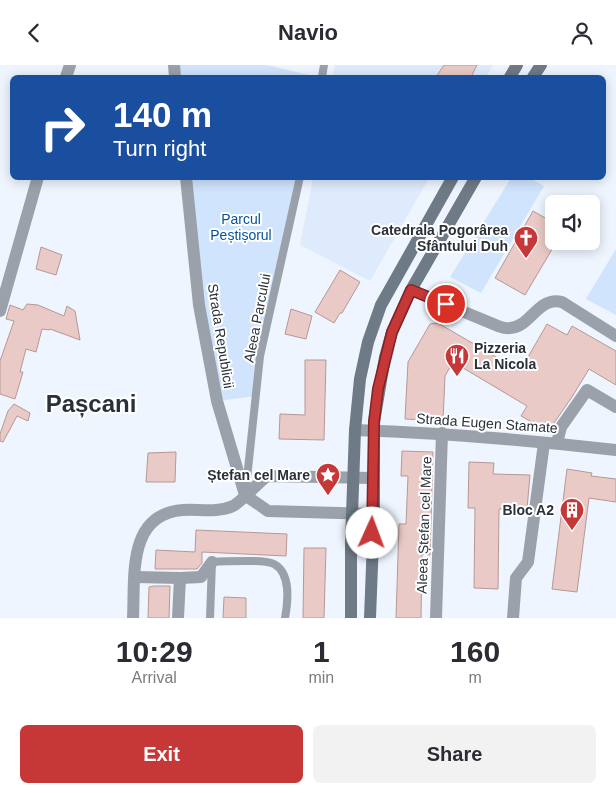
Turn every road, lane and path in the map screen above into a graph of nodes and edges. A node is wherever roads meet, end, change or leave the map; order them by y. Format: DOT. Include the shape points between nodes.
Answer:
graph roads {
  1 [pos="37,180"];
  2 [pos="186,180"];
  3 [pos="299,180"];
  4 [pos="451,180"];
  5 [pos="453,180"];
  6 [pos="474,180"];
  7 [pos="468,191"];
  8 [pos="411,290"];
  9 [pos="0,311"];
  10 [pos="616,336"];
  11 [pos="616,407"];
  12 [pos="355,430"];
  13 [pos="374,431"];
  14 [pos="442,433"];
  15 [pos="544,443"];
  16 [pos="557,443"];
  17 [pos="616,450"];
  18 [pos="354,478"];
  19 [pos="373,478"];
  20 [pos="245,495"];
  21 [pos="353,513"];
  22 [pos="374,514"];
  23 [pos="212,562"];
  24 [pos="135,577"];
  25 [pos="180,578"];
  26 [pos="133,618"];
  27 [pos="178,618"];
  28 [pos="210,618"];
  29 [pos="285,618"];
  30 [pos="351,618"];
  31 [pos="370,618"];
  32 [pos="436,618"];
  33 [pos="513,618"];
  1 -- 9 [label="street"];
  2 -- 20 [label="street, Strada Republicii" via="199,305 215,392"];
  3 -- 20 [label="lane, Aleea Parcului" via="260,356"];
  4 -- 12 [label="main road" via="381,305 360,379"];
  5 -- 7 [label="main road"];
  6 -- 7 [label="main road"];
  7 -- 8 [label="main road"];
  8 -- 10 [label="street" via="498,327 511,329 544,304 562,302"];
  8 -- 13 [label="main road" via="392,332 385,357"];
  11 -- 16 [label="street" via="588,390 562,427"];
  12 -- 13 [label="street, Strada Eugen Stamate"];
  12 -- 18 [label="main road"];
  13 -- 14 [label="street, Strada Eugen Stamate"];
  13 -- 19 [label="main road"];
  14 -- 15 [label="street, Strada Eugen Stamate"];
  14 -- 32 [label="street, Aleea Ștefan cel Mare"];
  15 -- 16 [label="street, Strada Eugen Stamate"];
  15 -- 33 [label="street" via="528,562 516,578"];
  16 -- 17 [label="street, Strada Eugen Stamate"];
  18 -- 19 [label="street"];
  18 -- 20 [label="street" via="267,476"];
  18 -- 21 [label="main road"];
  19 -- 22 [label="main road"];
  20 -- 21 [label="street" via="268,511"];
  20 -- 24 [label="street" via="231,507 177,511 153,521 141,537"];
  21 -- 22 [label="street"];
  21 -- 30 [label="main road"];
  22 -- 31 [label="main road"];
  23 -- 25 [label="street" via="201,577"];
  23 -- 28 [label="lane"];
  23 -- 29 [label="lane" via="266,561 282,570 286,579"];
  24 -- 25 [label="street"];
  24 -- 26 [label="street"];
  25 -- 27 [label="street"];
}
